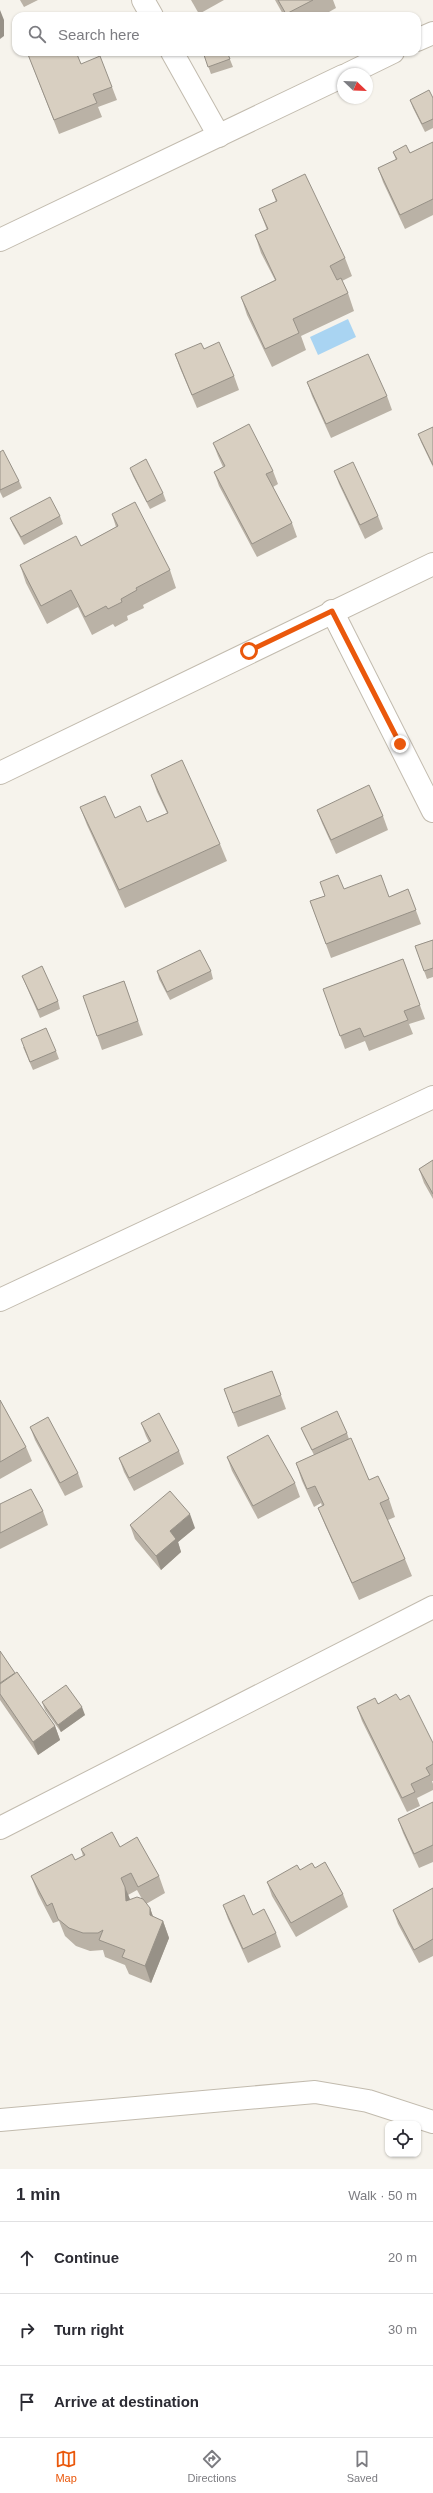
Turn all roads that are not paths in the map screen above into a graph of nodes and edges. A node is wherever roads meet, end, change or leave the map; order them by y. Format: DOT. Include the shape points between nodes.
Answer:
graph roads {
  1 [pos="143,0"];
  2 [pos="150,12"];
  3 [pos="433,33"];
  4 [pos="421,38"];
  5 [pos="174,56"];
  6 [pos="385,56"];
  7 [pos="360,68"];
  8 [pos="337,79"];
  9 [pos="218,136"];
  10 [pos="0,240"];
  11 [pos="433,564"];
  12 [pos="332,611"];
  13 [pos="0,773"];
  14 [pos="433,811"];
  15 [pos="433,1097"];
  16 [pos="0,1300"];
  17 [pos="433,1607"];
  18 [pos="0,1828"];
  19 [pos="0,2120"];
  20 [pos="433,2122"];
  1 -- 2 [label="street"];
  3 -- 4 [label="street"];
  5 -- 9 [label="street"];
  6 -- 7 [label="street"];
  8 -- 9 [label="street"];
  9 -- 10 [label="street"];
  11 -- 12 [label="street"];
  12 -- 13 [label="street"];
  12 -- 14 [label="street"];
  15 -- 16 [label="street"];
  17 -- 18 [label="street"];
  19 -- 20 [label="street" via="315,2092 368,2101"];
}
